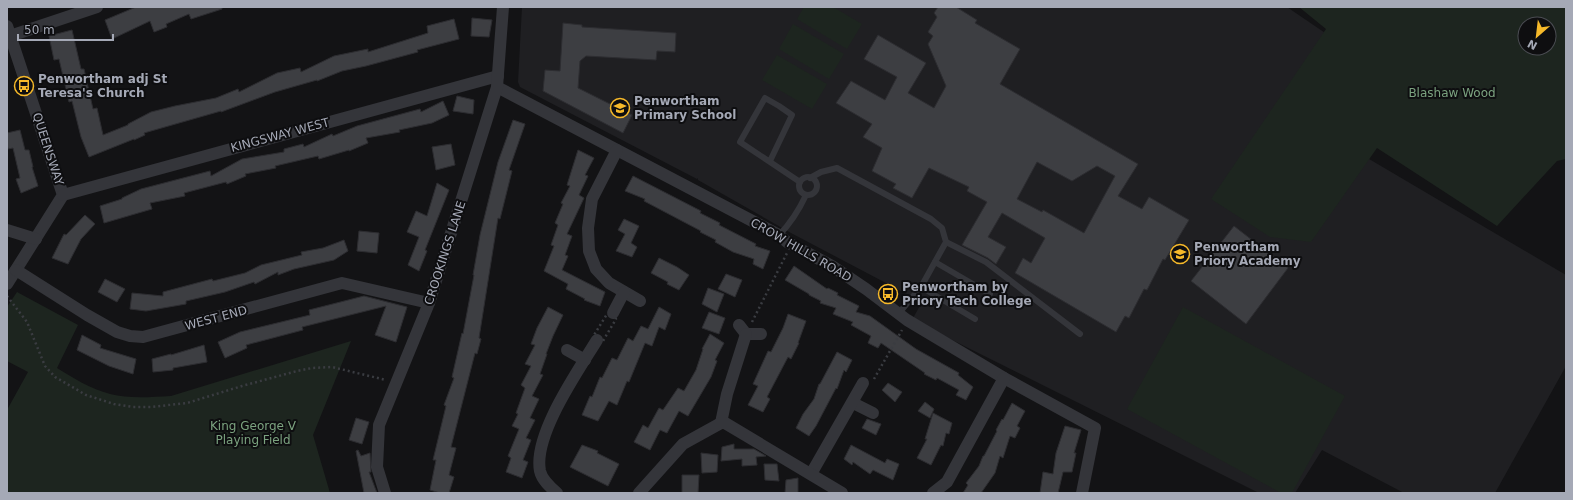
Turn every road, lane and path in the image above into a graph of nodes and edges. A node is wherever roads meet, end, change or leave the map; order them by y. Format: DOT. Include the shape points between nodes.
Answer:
graph roads {
  1 [pos="97,7"];
  2 [pos="502,7"];
  3 [pos="8,33"];
  4 [pos="497,82"];
  5 [pos="617,150"];
  6 [pos="770,160"];
  7 [pos="810,178"];
  8 [pos="800,182"];
  9 [pos="63,195"];
  10 [pos="806,195"];
  11 [pos="7,230"];
  12 [pos="779,234"];
  13 [pos="36,239"];
  14 [pos="946,242"];
  15 [pos="792,244"];
  16 [pos="935,262"];
  17 [pos="16,270"];
  18 [pos="7,284"];
  19 [pos="921,287"];
  20 [pos="624,292"];
  21 [pos="990,294"];
  22 [pos="7,296"];
  23 [pos="640,301"];
  24 [pos="429,304"];
  25 [pos="613,313"];
  26 [pos="903,317"];
  27 [pos="975,319"];
  28 [pos="742,330"];
  29 [pos="761,334"];
  30 [pos="1080,334"];
  31 [pos="597,340"];
  32 [pos="567,350"];
  33 [pos="585,360"];
  34 [pos="1004,378"];
  35 [pos="396,383"];
  36 [pos="863,384"];
  37 [pos="853,403"];
  38 [pos="873,413"];
  39 [pos="722,423"];
  40 [pos="812,474"];
  41 [pos="385,493"];
  42 [pos="556,493"];
  43 [pos="639,493"];
  44 [pos="842,493"];
  45 [pos="933,493"];
  46 [pos="1082,493"];
  1 -- 3 [label="street"];
  2 -- 4 [label="street, CROOKINGS LANE"];
  3 -- 9 [label="street, QUEENSWAY"];
  4 -- 5 [label="street, CROW HILLS ROAD"];
  4 -- 9 [label="street, KINGSWAY WEST"];
  4 -- 24 [label="street, CROOKINGS LANE"];
  5 -- 12 [label="street, CROW HILLS ROAD"];
  5 -- 20 [label="street" via="592,199 588,228 589,251 596,269 609,283"];
  6 -- 6 [label="lane" via="740,142 765,98 792,116"];
  6 -- 8 [label="lane"];
  7 -- 8 [label="lane"];
  7 -- 10 [label="lane" via="815,182 815,190"];
  7 -- 14 [label="lane" via="837,168 931,219 942,228"];
  8 -- 10 [label="lane" via="800,190"];
  9 -- 13 [label="street, QUEENSWAY"];
  10 -- 12 [label="lane" via="790,224"];
  11 -- 13 [label="street"];
  12 -- 15 [label="street, CROW HILLS ROAD"];
  13 -- 17 [label="street, QUEENSWAY"];
  14 -- 16 [label="lane"];
  14 -- 30 [label="lane" via="986,262"];
  15 -- 26 [label="street, CROW HILLS ROAD" via="832,266"];
  15 -- 28 [label="path"];
  16 -- 19 [label="lane"];
  16 -- 21 [label="lane"];
  17 -- 18 [label="street, QUEENSWAY"];
  17 -- 24 [label="street, WEST END" via="87,316 130,336 143,337 342,283"];
  19 -- 26 [label="lane"];
  19 -- 27 [label="lane"];
  20 -- 23 [label="street"];
  20 -- 25 [label="street"];
  22 -- 35 [label="path" via="27,322 45,366 55,377 86,395 114,404 151,407 187,403 297,371 325,367 350,370"];
  24 -- 35 [label="street, CROOKINGS LANE"];
  25 -- 31 [label="path" via="607,314 594,335"];
  25 -- 31 [label="path" via="616,319 603,341"];
  26 -- 34 [label="street, CROW HILLS ROAD"];
  26 -- 36 [label="path" via="870,386"];
  28 -- 29 [label="street"];
  28 -- 39 [label="street"];
  31 -- 33 [label="street"];
  32 -- 33 [label="street"];
  33 -- 42 [label="street" via="549,423 539,457 540,472"];
  34 -- 45 [label="street" via="947,482"];
  34 -- 46 [label="street, CROW HILLS ROAD" via="1095,428"];
  35 -- 41 [label="street, CROOKINGS LANE" via="379,425 377,467"];
  36 -- 37 [label="street"];
  37 -- 38 [label="street"];
  37 -- 40 [label="street"];
  39 -- 40 [label="street"];
  39 -- 43 [label="street" via="683,444"];
  40 -- 44 [label="street"];
}
